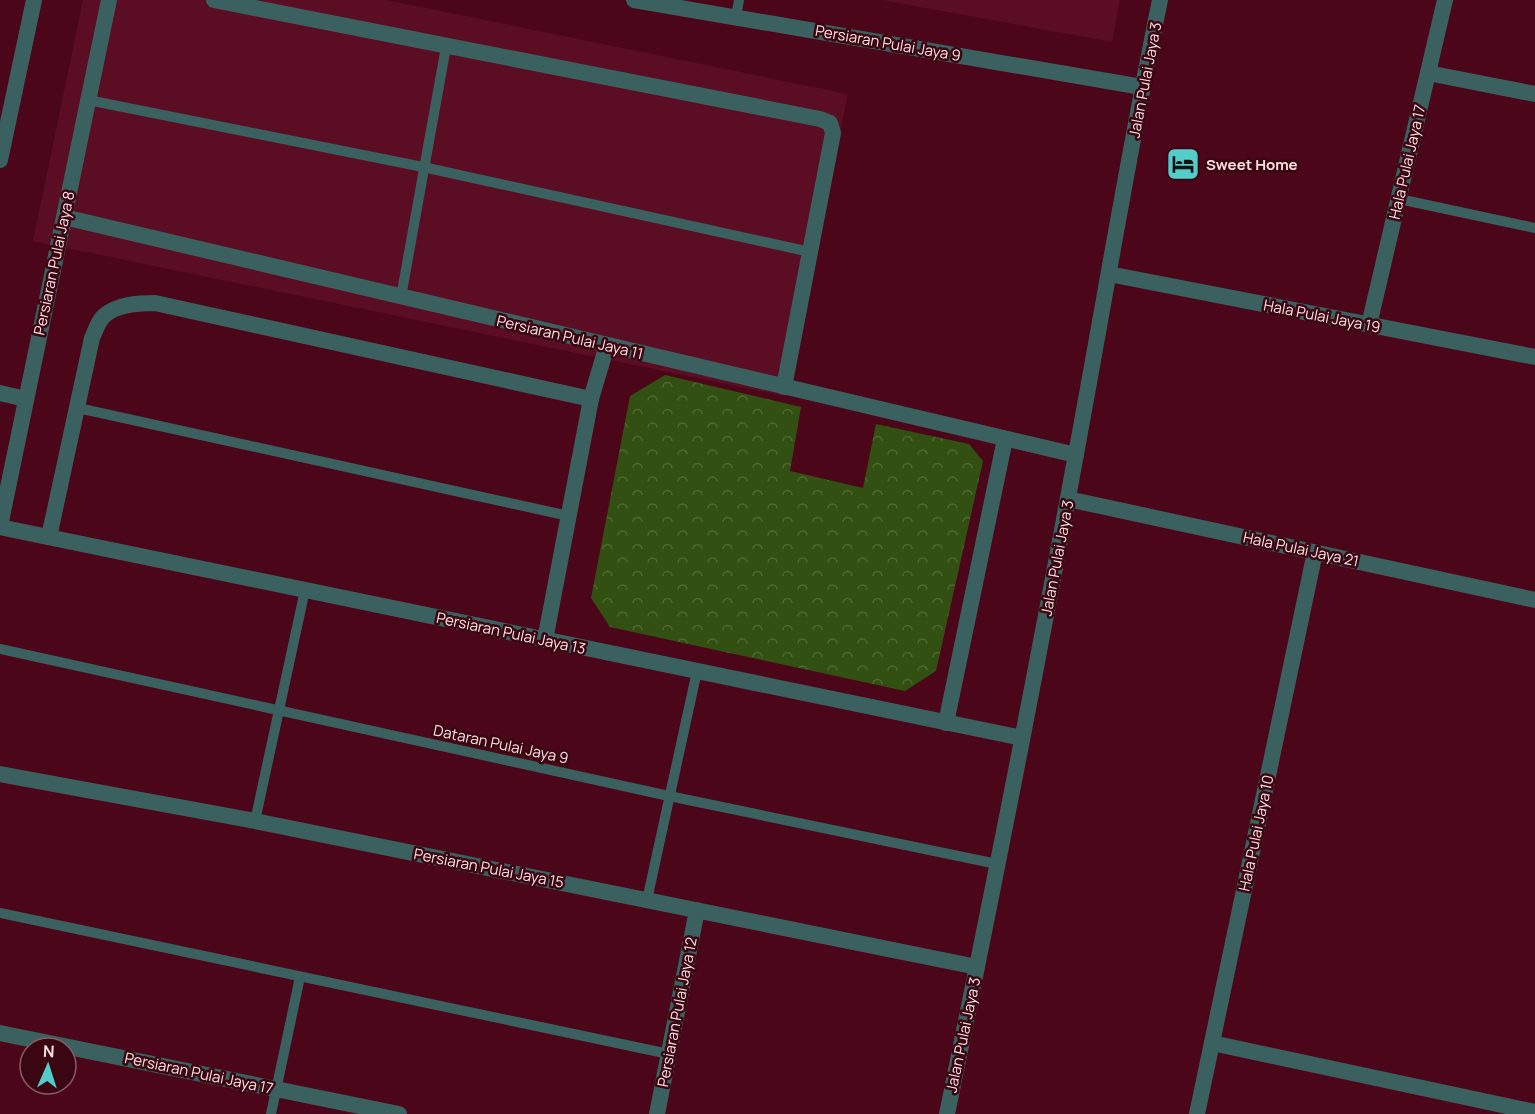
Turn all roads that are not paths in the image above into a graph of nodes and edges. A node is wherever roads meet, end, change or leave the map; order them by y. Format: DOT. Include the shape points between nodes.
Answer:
graph roads {
  1 [pos="34,0"];
  2 [pos="109,0"];
  3 [pos="214,0"];
  4 [pos="634,0"];
  5 [pos="739,0"];
  6 [pos="1160,0"];
  7 [pos="1445,0"];
  8 [pos="735,17"];
  9 [pos="446,46"];
  10 [pos="1428,73"];
  11 [pos="1142,87"];
  12 [pos="1535,94"];
  13 [pos="88,100"];
  14 [pos="0,160"];
  15 [pos="423,167"];
  16 [pos="1399,199"];
  17 [pos="64,217"];
  18 [pos="1535,228"];
  19 [pos="810,252"];
  20 [pos="1109,274"];
  21 [pos="400,297"];
  22 [pos="1369,325"];
  23 [pos="607,345"];
  24 [pos="1535,357"];
  25 [pos="784,387"];
  26 [pos="0,393"];
  27 [pos="26,399"];
  28 [pos="591,399"];
  29 [pos="78,408"];
  30 [pos="1005,439"];
  31 [pos="1076,455"];
  32 [pos="1068,499"];
  33 [pos="569,516"];
  34 [pos="0,527"];
  35 [pos="49,537"];
  36 [pos="1315,552"];
  37 [pos="305,590"];
  38 [pos="1535,600"];
  39 [pos="545,640"];
  40 [pos="0,649"];
  41 [pos="697,671"];
  42 [pos="280,712"];
  43 [pos="946,723"];
  44 [pos="1022,738"];
  45 [pos="0,774"];
  46 [pos="669,796"];
  47 [pos="255,821"];
  48 [pos="997,864"];
  49 [pos="647,900"];
  50 [pos="697,910"];
  51 [pos="0,913"];
  52 [pos="977,967"];
  53 [pos="300,977"];
  54 [pos="0,1033"];
  55 [pos="1212,1042"];
  56 [pos="669,1053"];
  57 [pos="277,1089"];
  58 [pos="1535,1112"];
  59 [pos="271,1114"];
  60 [pos="399,1114"];
  61 [pos="657,1114"];
  62 [pos="947,1114"];
  63 [pos="1197,1114"];
  1 -- 14 [label="street"];
  2 -- 13 [label="street, Persiaran Pulai Jaya 8"];
  3 -- 9 [label="street"];
  4 -- 8 [label="street, Persiaran Pulai Jaya 9"];
  5 -- 8 [label="lane"];
  6 -- 11 [label="street, Jalan Pulai Jaya 3"];
  7 -- 10 [label="street, Hala Pulai Jaya 17"];
  8 -- 11 [label="street, Persiaran Pulai Jaya 9"];
  9 -- 15 [label="lane"];
  9 -- 19 [label="street" via="830,123 833,133"];
  10 -- 12 [label="street"];
  10 -- 16 [label="street, Hala Pulai Jaya 17"];
  11 -- 20 [label="street, Jalan Pulai Jaya 3"];
  13 -- 15 [label="lane"];
  13 -- 17 [label="street, Persiaran Pulai Jaya 8"];
  15 -- 19 [label="lane"];
  15 -- 21 [label="lane"];
  16 -- 18 [label="lane"];
  16 -- 22 [label="street, Hala Pulai Jaya 17"];
  17 -- 21 [label="street, Persiaran Pulai Jaya 11"];
  17 -- 27 [label="street, Persiaran Pulai Jaya 8"];
  19 -- 25 [label="street"];
  20 -- 22 [label="street, Hala Pulai Jaya 19"];
  20 -- 31 [label="street, Jalan Pulai Jaya 3"];
  21 -- 23 [label="street, Persiaran Pulai Jaya 11"];
  22 -- 24 [label="street, Hala Pulai Jaya 19"];
  23 -- 25 [label="street, Persiaran Pulai Jaya 11"];
  23 -- 28 [label="street"];
  25 -- 30 [label="street, Persiaran Pulai Jaya 11"];
  26 -- 27 [label="street"];
  27 -- 34 [label="street, Persiaran Pulai Jaya 8"];
  28 -- 29 [label="street" via="167,306 138,303 103,316 92,338"];
  28 -- 33 [label="street"];
  29 -- 33 [label="lane"];
  29 -- 35 [label="street"];
  30 -- 31 [label="street, Persiaran Pulai Jaya 11"];
  30 -- 43 [label="street"];
  31 -- 32 [label="street, Jalan Pulai Jaya 3"];
  32 -- 36 [label="street, Hala Pulai Jaya 21"];
  32 -- 44 [label="street, Jalan Pulai Jaya 3"];
  33 -- 39 [label="street"];
  34 -- 35 [label="street, Persiaran Pulai Jaya 13"];
  35 -- 37 [label="street, Persiaran Pulai Jaya 13"];
  36 -- 38 [label="street, Hala Pulai Jaya 21"];
  36 -- 55 [label="street, Hala Pulai Jaya 10"];
  37 -- 39 [label="street, Persiaran Pulai Jaya 13"];
  37 -- 42 [label="lane"];
  39 -- 41 [label="street, Persiaran Pulai Jaya 13"];
  40 -- 42 [label="lane, Dataran Pulai Jaya 9"];
  41 -- 43 [label="street, Persiaran Pulai Jaya 13"];
  41 -- 46 [label="lane"];
  42 -- 46 [label="lane, Dataran Pulai Jaya 9"];
  42 -- 47 [label="lane"];
  43 -- 44 [label="street, Persiaran Pulai Jaya 13"];
  44 -- 48 [label="street, Jalan Pulai Jaya 3"];
  45 -- 47 [label="street, Persiaran Pulai Jaya 15"];
  46 -- 48 [label="lane, Dataran Pulai Jaya 9"];
  46 -- 49 [label="lane"];
  47 -- 49 [label="street, Persiaran Pulai Jaya 15"];
  48 -- 52 [label="street, Jalan Pulai Jaya 3"];
  49 -- 50 [label="street, Persiaran Pulai Jaya 15"];
  50 -- 52 [label="street, Persiaran Pulai Jaya 15"];
  50 -- 56 [label="street, Persiaran Pulai Jaya 12"];
  51 -- 53 [label="lane"];
  52 -- 62 [label="street, Jalan Pulai Jaya 3"];
  53 -- 56 [label="lane"];
  53 -- 57 [label="lane"];
  54 -- 57 [label="street, Persiaran Pulai Jaya 17"];
  55 -- 58 [label="street"];
  55 -- 63 [label="street, Hala Pulai Jaya 10"];
  56 -- 61 [label="street, Persiaran Pulai Jaya 12"];
  57 -- 59 [label="lane"];
  57 -- 60 [label="street, Persiaran Pulai Jaya 17"];
}
